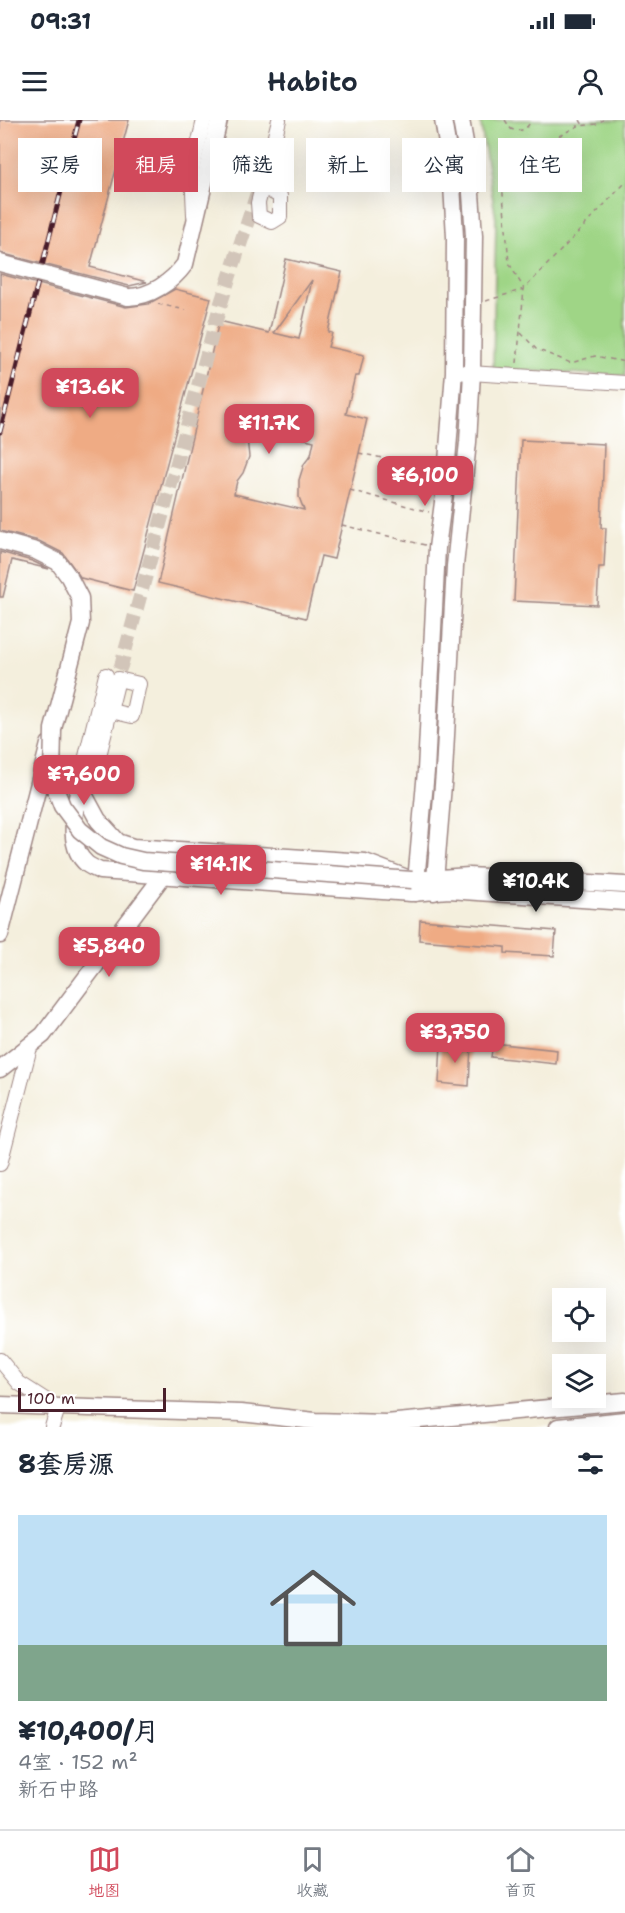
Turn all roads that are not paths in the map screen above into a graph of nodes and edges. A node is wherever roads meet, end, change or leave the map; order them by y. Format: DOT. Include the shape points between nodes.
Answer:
graph roads {
  1 [pos="204,120"];
  2 [pos="219,120"];
  3 [pos="279,120"];
  4 [pos="443,120"];
  5 [pos="462,120"];
  6 [pos="274,138"];
  7 [pos="261,192"];
  8 [pos="272,192"];
  9 [pos="195,223"];
  10 [pos="0,263"];
  11 [pos="454,372"];
  12 [pos="472,373"];
  13 [pos="625,383"];
  14 [pos="0,541"];
  15 [pos="106,675"];
  16 [pos="115,712"];
  17 [pos="53,729"];
  18 [pos="79,785"];
  19 [pos="178,851"];
  20 [pos="165,874"];
  21 [pos="414,884"];
  22 [pos="625,885"];
  23 [pos="439,887"];
  24 [pos="625,902"];
  25 [pos="0,935"];
  26 [pos="30,1047"];
  27 [pos="0,1069"];
  28 [pos="0,1164"];
  29 [pos="0,1360"];
  30 [pos="625,1401"];
  31 [pos="0,1405"];
  32 [pos="58,1408"];
  33 [pos="625,1420"];
  34 [pos="52,1427"];
  35 [pos="558,1427"];
  1 -- 9 [label="street" via="192,171"];
  2 -- 9 [label="main road"];
  3 -- 6 [label="street"];
  4 -- 11 [label="main road" via="455,237"];
  5 -- 12 [label="main road" via="472,212"];
  7 -- 8 [label="street" via="259,216 272,222 280,217 281,207 280,196"];
  9 -- 10 [label="main road, bridge" via="182,268 157,289 135,297"];
  11 -- 12 [label="street"];
  11 -- 21 [label="main road" via="437,548 426,771"];
  12 -- 13 [label="street"];
  12 -- 23 [label="main road" via="455,566"];
  14 -- 17 [label="main road, bridge" via="58,562 80,598 81,623"];
  15 -- 18 [label="street"];
  16 -- 18 [label="street" via="132,716 139,684 118,679 93,780"];
  17 -- 21 [label="main road, bridge" via="52,780 62,806 80,830 101,847 121,856"];
  17 -- 25 [label="main road, bridge"];
  18 -- 19 [label="main road" via="98,820 117,842"];
  18 -- 20 [label="main road" via="74,831 77,849 86,863 100,871"];
  19 -- 20 [label="main road"];
  19 -- 21 [label="main road" via="365,862"];
  20 -- 21 [label="main road"];
  20 -- 26 [label="main road" via="60,1016"];
  21 -- 23 [label="main road"];
  22 -- 23 [label="main road" via="470,876"];
  23 -- 24 [label="main road"];
  26 -- 27 [label="main road"];
  26 -- 28 [label="street"];
  29 -- 32 [label="street" via="19,1383"];
  30 -- 32 [label="main road" via="386,1423 242,1413"];
  31 -- 32 [label="main road"];
  32 -- 34 [label="street"];
  33 -- 35 [label="main road"];
}
